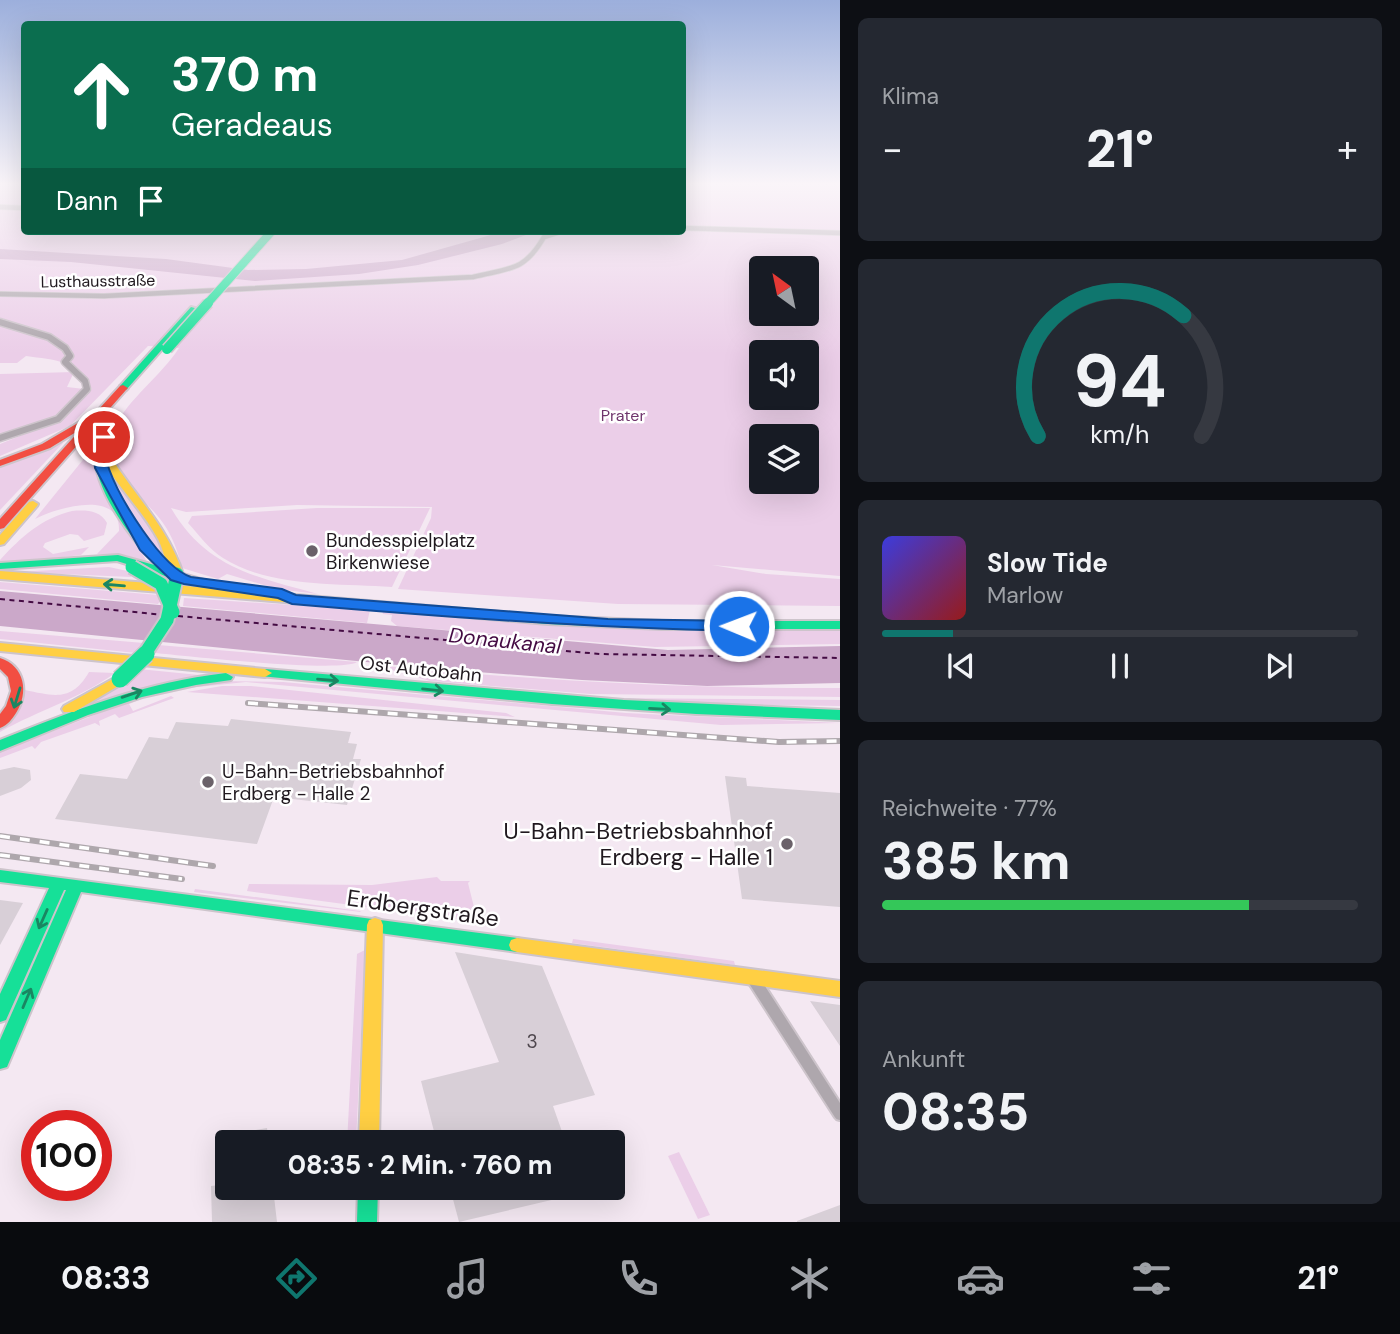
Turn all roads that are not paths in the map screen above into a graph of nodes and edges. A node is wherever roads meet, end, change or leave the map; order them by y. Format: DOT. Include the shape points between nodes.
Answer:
graph roads {
  1 [pos="256,240"];
  2 [pos="264,240"];
  3 [pos="542,240"];
  4 [pos="0,294"];
  5 [pos="0,322"];
  6 [pos="162,349"];
  7 [pos="108,412"];
  8 [pos="0,438"];
  9 [pos="103,443"];
  10 [pos="0,461"];
  11 [pos="0,526"];
  12 [pos="0,542"];
  13 [pos="0,568"];
  14 [pos="0,575"];
  15 [pos="177,577"];
  16 [pos="292,599"];
  17 [pos="173,613"];
  18 [pos="840,625"];
  19 [pos="0,647"];
  20 [pos="0,653"];
  21 [pos="0,662"];
  22 [pos="290,676"];
  23 [pos="840,715"];
  24 [pos="0,723"];
  25 [pos="0,738"];
  26 [pos="0,746"];
  27 [pos="0,876"];
  28 [pos="59,883"];
  29 [pos="76,885"];
  30 [pos="374,925"];
  31 [pos="752,977"];
  32 [pos="840,989"];
  33 [pos="0,1014"];
  34 [pos="0,1061"];
  35 [pos="840,1114"];
  36 [pos="369,1130"];
  37 [pos="368,1200"];
  38 [pos="367,1222"];
  1 -- 6 [label="main road"];
  2 -- 6 [label="main road, bridge"];
  3 -- 4 [label="street, Lusthausstraße" via="532,258 521,265 473,277 104,296"];
  5 -- 8 [label="street" via="56,340 68,351 65,362 87,388 58,419"];
  6 -- 7 [label="main road"];
  7 -- 9 [label="main road"];
  7 -- 10 [label="main road" via="55,441"];
  7 -- 11 [label="main road"];
  7 -- 12 [label="main road"];
  9 -- 15 [label="main road" via="100,462 108,481 152,557"];
  9 -- 17 [label="main road, bridge" via="111,467 161,528 175,561 178,584"];
  13 -- 15 [label="main road" via="118,558"];
  13 -- 17 [label="main road, bridge" via="40,570 106,563 132,567 162,584"];
  16 -- 14 [label="main road, one-way"];
  15 -- 16 [label="main road" via="206,585 282,593"];
  16 -- 18 [label="main road" via="608,624"];
  17 -- 25 [label="main road, bridge" via="150,651 120,678 72,708"];
  19 -- 22 [label="main road, Ost Autobahn"];
  20 -- 22 [label="main road"];
  21 -- 24 [label="main road, one-way" via="15,673 20,692"];
  22 -- 23 [label="main road, Ost Autobahn, one-way" via="628,708"];
  26 -- 22 [label="main road, one-way" via="155,687 220,677"];
  27 -- 28 [label="main road, Erdbergstraße"];
  28 -- 29 [label="main road, Erdbergstraße"];
  28 -- 33 [label="main road, one-way"];
  29 -- 30 [label="main road, Erdbergstraße"];
  34 -- 29 [label="main road, one-way"];
  30 -- 31 [label="main road, Erdbergstraße"];
  30 -- 36 [label="main road"];
  31 -- 32 [label="main road, Erdbergstraße"];
  31 -- 35 [label="street"];
  37 -- 38 [label="main road"];
}
